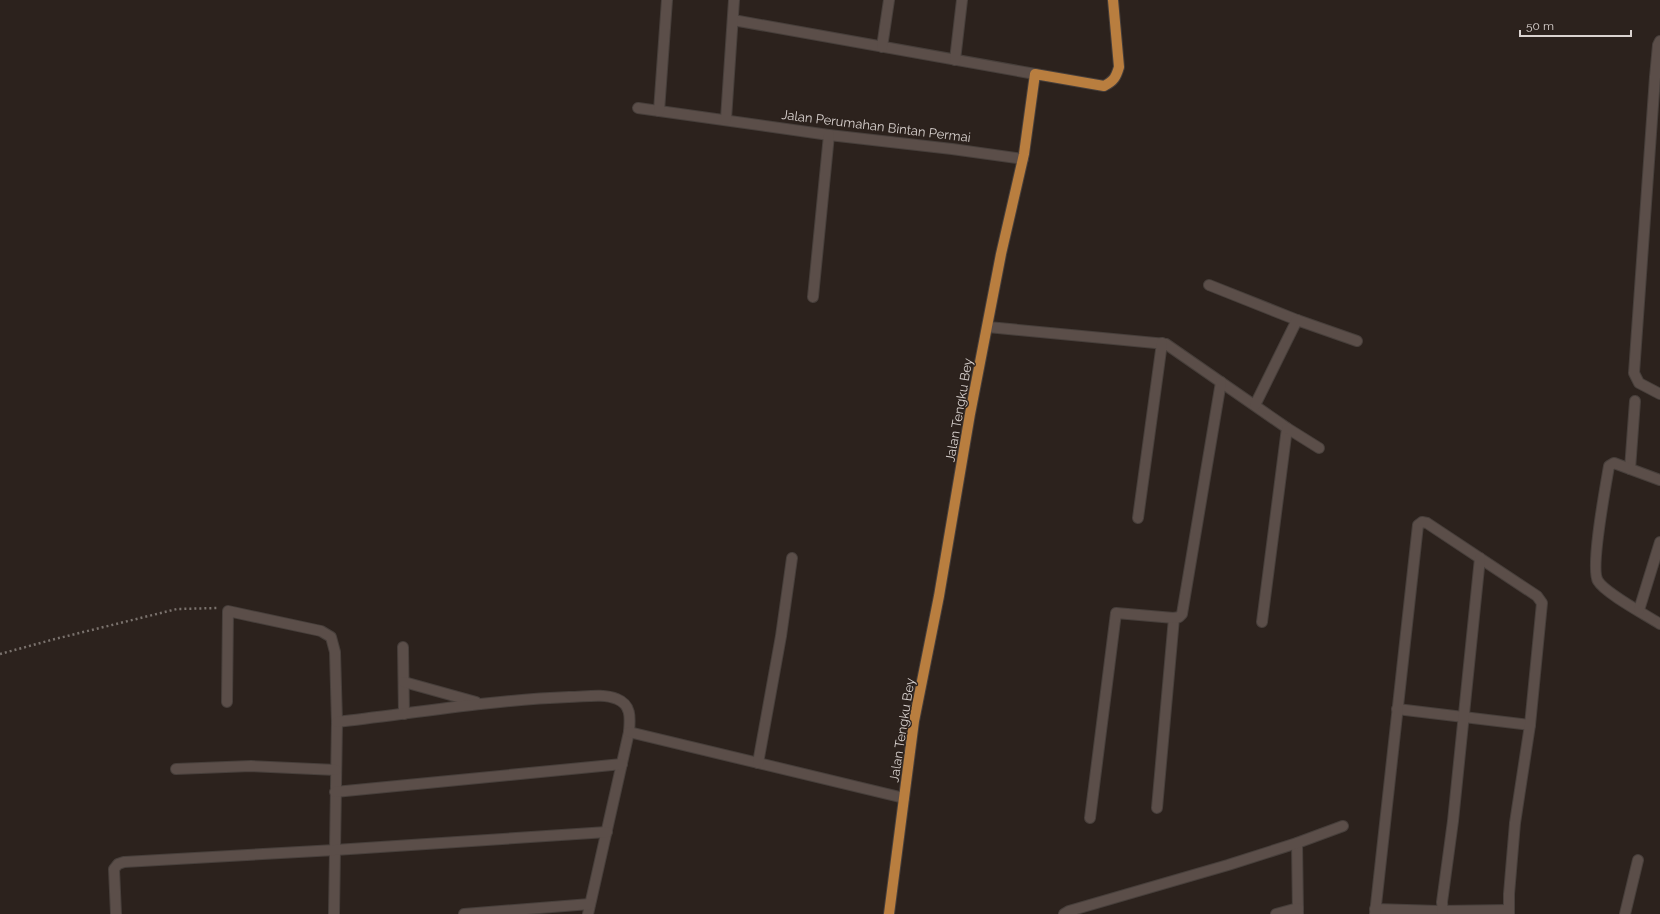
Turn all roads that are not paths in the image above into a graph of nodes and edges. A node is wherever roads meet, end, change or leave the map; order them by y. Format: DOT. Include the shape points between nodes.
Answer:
graph roads {
  1 [pos="667,0"];
  2 [pos="734,0"];
  3 [pos="889,0"];
  4 [pos="962,0"];
  5 [pos="1113,0"];
  6 [pos="733,20"];
  7 [pos="1660,41"];
  8 [pos="882,47"];
  9 [pos="955,60"];
  10 [pos="1035,74"];
  11 [pos="638,108"];
  12 [pos="659,111"];
  13 [pos="726,119"];
  14 [pos="830,135"];
  15 [pos="1022,159"];
  16 [pos="1209,284"];
  17 [pos="813,297"];
  18 [pos="1297,320"];
  19 [pos="988,327"];
  20 [pos="1357,341"];
  21 [pos="1162,343"];
  22 [pos="1221,382"];
  23 [pos="1660,394"];
  24 [pos="1635,401"];
  25 [pos="1254,405"];
  26 [pos="1287,428"];
  27 [pos="1319,448"];
  28 [pos="1630,469"];
  29 [pos="1660,480"];
  30 [pos="1138,518"];
  31 [pos="1660,542"];
  32 [pos="792,558"];
  33 [pos="1480,558"];
  34 [pos="1639,610"];
  35 [pos="1174,618"];
  36 [pos="1262,622"];
  37 [pos="1660,624"];
  38 [pos="403,647"];
  39 [pos="404,682"];
  40 [pos="227,702"];
  41 [pos="480,704"];
  42 [pos="1397,709"];
  43 [pos="404,714"];
  44 [pos="1463,717"];
  45 [pos="337,722"];
  46 [pos="1530,725"];
  47 [pos="629,732"];
  48 [pos="758,763"];
  49 [pos="622,764"];
  50 [pos="176,769"];
  51 [pos="336,770"];
  52 [pos="335,792"];
  53 [pos="904,798"];
  54 [pos="1157,808"];
  55 [pos="1090,818"];
  56 [pos="1343,826"];
  57 [pos="607,832"];
  58 [pos="1297,843"];
  59 [pos="334,850"];
  60 [pos="1638,860"];
  61 [pos="589,909"];
  62 [pos="1298,911"];
  63 [pos="524,912"];
  64 [pos="1375,912"];
  65 [pos="1443,912"];
  66 [pos="1509,912"];
  67 [pos="116,914"];
  68 [pos="334,914"];
  69 [pos="464,914"];
  70 [pos="889,914"];
  71 [pos="1064,914"];
  72 [pos="1276,914"];
  73 [pos="1625,914"];
  1 -- 12 [label="street"];
  2 -- 6 [label="street"];
  3 -- 8 [label="street"];
  4 -- 9 [label="street"];
  5 -- 10 [label="main road" via="1120,67 1113,82 1104,86"];
  6 -- 8 [label="street"];
  6 -- 13 [label="street"];
  7 -- 23 [label="street" via="1655,77 1634,373 1639,383"];
  8 -- 9 [label="street"];
  9 -- 10 [label="street"];
  10 -- 15 [label="main road, Jalan Tengku Bey"];
  11 -- 12 [label="street, Jalan Perumahan Bintan Permai"];
  12 -- 13 [label="street, Jalan Perumahan Bintan Permai"];
  13 -- 14 [label="street, Jalan Perumahan Bintan Permai"];
  14 -- 15 [label="street, Jalan Perumahan Bintan Permai"];
  14 -- 17 [label="street"];
  15 -- 19 [label="main road, Jalan Tengku Bey"];
  16 -- 18 [label="street"];
  18 -- 20 [label="street"];
  18 -- 25 [label="street"];
  19 -- 21 [label="street"];
  19 -- 53 [label="main road, Jalan Tengku Bey" via="914,721"];
  21 -- 22 [label="street"];
  21 -- 30 [label="street"];
  22 -- 25 [label="street"];
  22 -- 35 [label="street" via="1182,614"];
  24 -- 28 [label="street"];
  25 -- 26 [label="street"];
  26 -- 27 [label="street"];
  26 -- 36 [label="street"];
  28 -- 29 [label="street"];
  28 -- 34 [label="street" via="1614,462 1609,466 1599,529 1596,577 1603,587"];
  31 -- 34 [label="street"];
  32 -- 48 [label="street"];
  33 -- 42 [label="street" via="1427,523 1422,522 1418,525"];
  33 -- 44 [label="street"];
  33 -- 46 [label="street" via="1536,596 1542,604"];
  34 -- 37 [label="street"];
  35 -- 54 [label="street"];
  35 -- 55 [label="street" via="1116,613"];
  38 -- 39 [label="street"];
  39 -- 41 [label="street"];
  39 -- 43 [label="street"];
  40 -- 45 [label="street" via="228,611 321,632 332,637 335,652"];
  41 -- 43 [label="street"];
  41 -- 47 [label="street" via="557,697 617,698 625,704 631,717"];
  42 -- 44 [label="street"];
  42 -- 64 [label="street"];
  43 -- 45 [label="street"];
  44 -- 46 [label="street"];
  44 -- 65 [label="street" via="1442,902"];
  45 -- 51 [label="street"];
  46 -- 66 [label="street" via="1515,823"];
  47 -- 48 [label="street"];
  47 -- 49 [label="street"];
  48 -- 53 [label="street"];
  49 -- 52 [label="street"];
  49 -- 57 [label="street"];
  50 -- 51 [label="street" via="251,766"];
  51 -- 52 [label="street"];
  52 -- 59 [label="street"];
  53 -- 70 [label="main road, Jalan Tengku Bey"];
  56 -- 58 [label="street"];
  57 -- 59 [label="street"];
  57 -- 61 [label="street"];
  58 -- 62 [label="street"];
  58 -- 71 [label="street"];
  59 -- 67 [label="street" via="121,863 114,869"];
  59 -- 68 [label="street"];
  60 -- 73 [label="street"];
  61 -- 63 [label="street"];
  62 -- 72 [label="street"];
  63 -- 69 [label="street"];
  64 -- 65 [label="street"];
  65 -- 66 [label="street"];
}
